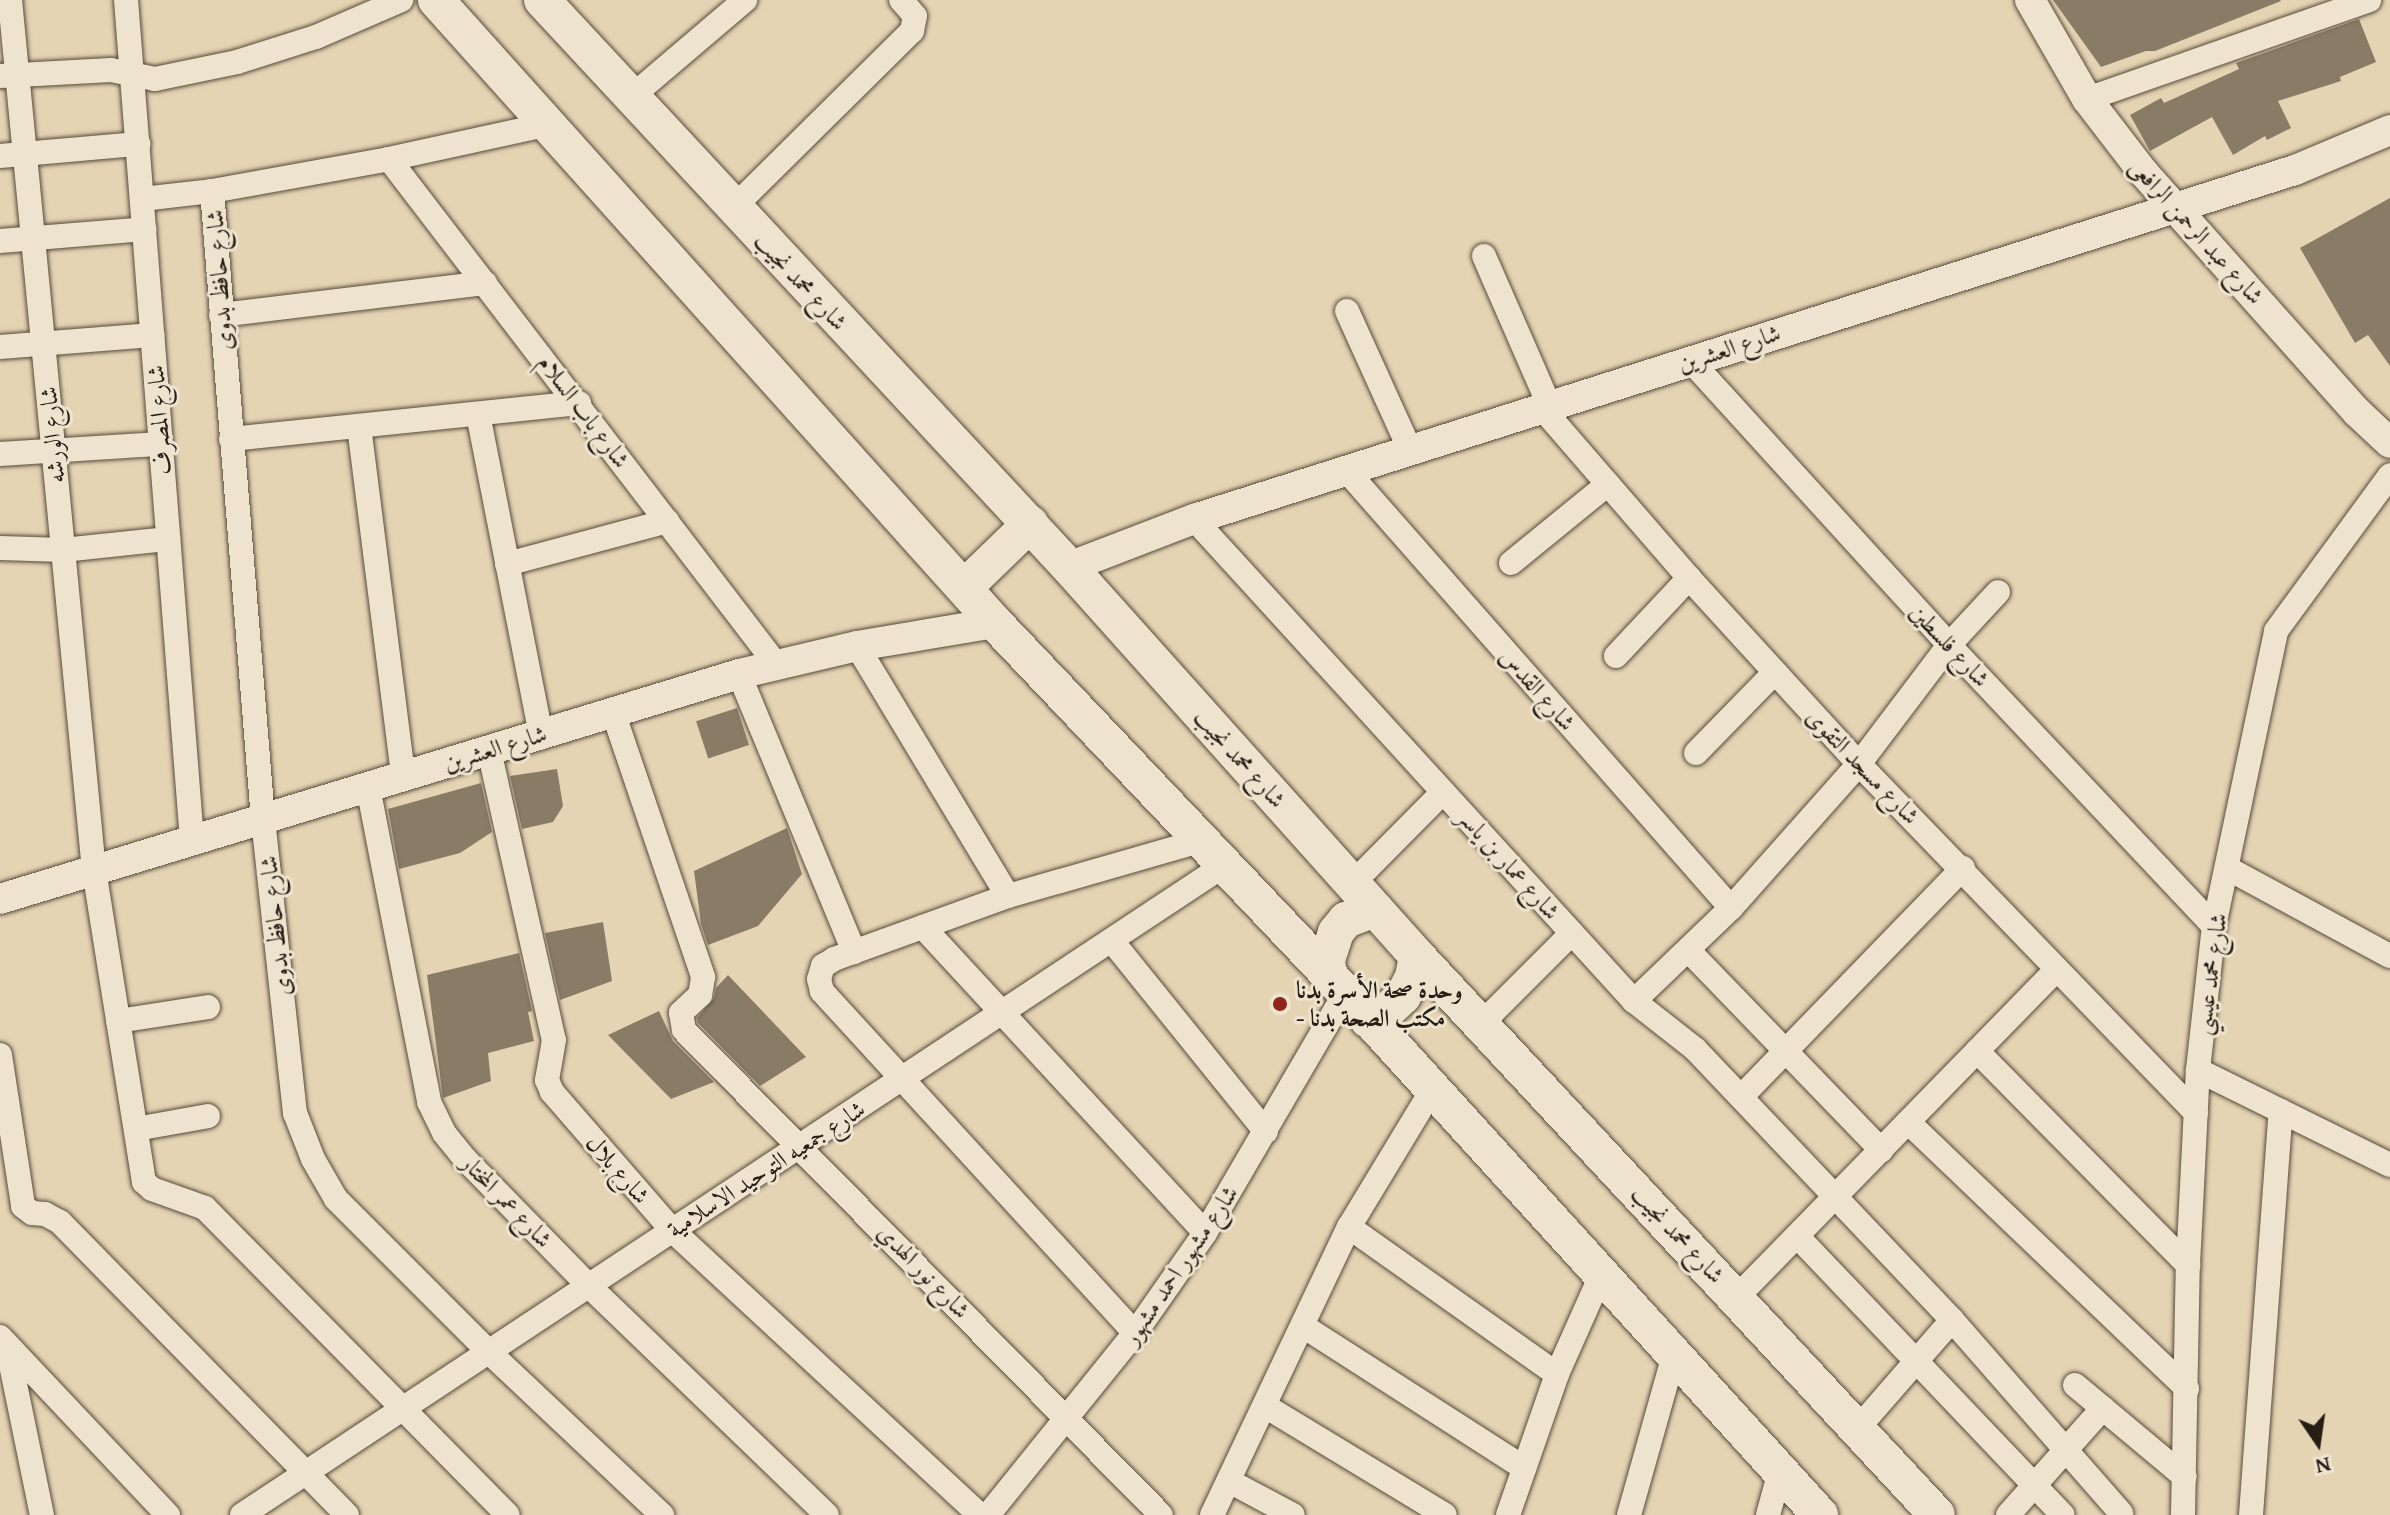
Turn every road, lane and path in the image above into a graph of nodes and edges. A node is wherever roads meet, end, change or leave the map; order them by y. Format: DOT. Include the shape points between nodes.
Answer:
graph roads {
  1 [pos="10,0"];
  2 [pos="126,0"];
  3 [pos="401,0"];
  4 [pos="436,0"];
  5 [pos="745,0"];
  6 [pos="901,0"];
  7 [pos="2030,0"];
  8 [pos="2369,0"];
  9 [pos="550,3"];
  10 [pos="131,74"];
  11 [pos="9,76"];
  12 [pos="631,97"];
  13 [pos="2087,99"];
  14 [pos="549,124"];
  15 [pos="2390,130"];
  16 [pos="138,144"];
  17 [pos="25,154"];
  18 [pos="0,156"];
  19 [pos="389,159"];
  20 [pos="212,191"];
  21 [pos="142,199"];
  22 [pos="2175,206"];
  23 [pos="733,208"];
  24 [pos="145,229"];
  25 [pos="33,238"];
  26 [pos="0,241"];
  27 [pos="1484,256"];
  28 [pos="485,283"];
  29 [pos="1347,311"];
  30 [pos="221,315"];
  31 [pos="153,335"];
  32 [pos="43,343"];
  33 [pos="0,347"];
  34 [pos="1690,360"];
  35 [pos="579,403"];
  36 [pos="1545,406"];
  37 [pos="478,414"];
  38 [pos="359,426"];
  39 [pos="231,439"];
  40 [pos="2390,443"];
  41 [pos="161,444"];
  42 [pos="1410,450"];
  43 [pos="53,451"];
  44 [pos="0,454"];
  45 [pos="1346,470"];
  46 [pos="2390,475"];
  47 [pos="1608,484"];
  48 [pos="1194,519"];
  49 [pos="667,521"];
  50 [pos="1030,524"];
  51 [pos="168,539"];
  52 [pos="0,548"];
  53 [pos="63,550"];
  54 [pos="1511,563"];
  55 [pos="507,564"];
  56 [pos="1069,567"];
  57 [pos="1689,578"];
  58 [pos="965,587"];
  59 [pos="1998,592"];
  60 [pos="995,623"];
  61 [pos="1949,645"];
  62 [pos="857,646"];
  63 [pos="1616,656"];
  64 [pos="776,664"];
  65 [pos="1775,672"];
  66 [pos="739,674"];
  67 [pos="613,712"];
  68 [pos="541,734"];
  69 [pos="489,750"];
  70 [pos="1696,753"];
  71 [pos="1859,764"];
  72 [pos="403,776"];
  73 [pos="368,787"];
  74 [pos="1443,792"];
  75 [pos="263,819"];
  76 [pos="192,841"];
  77 [pos="1215,852"];
  78 [pos="1963,868"];
  79 [pos="2227,868"];
  80 [pos="94,870"];
  81 [pos="1008,896"];
  82 [pos="1364,897"];
  83 [pos="0,899"];
  84 [pos="1731,908"];
  85 [pos="2214,926"];
  86 [pos="923,927"];
  87 [pos="1572,933"];
  88 [pos="1112,941"];
  89 [pos="1689,951"];
  90 [pos="854,952"];
  91 [pos="1417,956"];
  92 [pos="2390,956"];
  93 [pos="2056,970"];
  94 [pos="1347,997"];
  95 [pos="1634,1001"];
  96 [pos="208,1007"];
  97 [pos="1003,1014"];
  98 [pos="118,1021"];
  99 [pos="1482,1023"];
  100 [pos="1786,1051"];
  101 [pos="1977,1051"];
  102 [pos="0,1055"];
  103 [pos="2198,1070"];
  104 [pos="903,1079"];
  105 [pos="1432,1090"];
  106 [pos="1741,1097"];
  107 [pos="2281,1111"];
  108 [pos="2196,1113"];
  109 [pos="208,1116"];
  110 [pos="1908,1122"];
  111 [pos="136,1129"];
  112 [pos="1266,1132"];
  113 [pos="802,1146"];
  114 [pos="1881,1150"];
  115 [pos="2390,1165"];
  116 [pos="1835,1197"];
  117 [pos="1349,1227"];
  118 [pos="673,1231"];
  119 [pos="1205,1233"];
  120 [pos="1797,1236"];
  121 [pos="2188,1265"];
  122 [pos="1601,1275"];
  123 [pos="589,1286"];
  124 [pos="1737,1297"];
  125 [pos="1952,1320"];
  126 [pos="1303,1326"];
  127 [pos="1135,1333"];
  128 [pos="3,1341"];
  129 [pos="489,1352"];
  130 [pos="1674,1355"];
  131 [pos="1917,1361"];
  132 [pos="1557,1374"];
  133 [pos="2075,1385"];
  134 [pos="2187,1389"];
  135 [pos="1265,1406"];
  136 [pos="2103,1408"];
  137 [pos="401,1410"];
  138 [pos="1069,1420"];
  139 [pos="1859,1427"];
  140 [pos="2065,1452"];
  141 [pos="1524,1468"];
  142 [pos="305,1471"];
  143 [pos="1780,1471"];
  144 [pos="2185,1477"];
  145 [pos="1229,1481"];
  146 [pos="2035,1484"];
  147 [pos="2121,1513"];
  148 [pos="42,1515"];
  149 [pos="168,1515"];
  150 [pos="242,1515"];
  151 [pos="347,1515"];
  152 [pos="508,1515"];
  153 [pos="662,1515"];
  154 [pos="827,1515"];
  155 [pos="980,1515"];
  156 [pos="988,1515"];
  157 [pos="1161,1515"];
  158 [pos="1212,1515"];
  159 [pos="1293,1515"];
  160 [pos="1445,1515"];
  161 [pos="1508,1515"];
  162 [pos="1629,1515"];
  163 [pos="1768,1515"];
  164 [pos="1820,1515"];
  165 [pos="1937,1515"];
  166 [pos="2008,1515"];
  167 [pos="2063,1515"];
  168 [pos="2183,1515"];
  169 [pos="2251,1515"];
  1 -- 11 [label="street, شارع الورشه"];
  2 -- 10 [label="street, شارع المصرف"];
  3 -- 10 [label="street" via="316,37 237,62 155,79"];
  4 -- 14 [label="main road"];
  5 -- 12 [label="street"];
  6 -- 23 [label="street" via="915,16 912,31"];
  7 -- 13 [label="street, شارع عبد الرحمن الرافعى"];
  8 -- 13 [label="street"];
  9 -- 12 [label="main road, شارع محمد نجيب"];
  10 -- 11 [label="street" via="111,70"];
  10 -- 16 [label="street, شارع المصرف"];
  11 -- 17 [label="street, شارع الورشه"];
  12 -- 23 [label="main road, شارع محمد نجيب"];
  13 -- 22 [label="street, شارع عبد الرحمن الرافعى"];
  14 -- 19 [label="street"];
  14 -- 58 [label="main road"];
  15 -- 22 [label="street, شارع العشرين" via="2295,170"];
  16 -- 17 [label="street"];
  16 -- 21 [label="street, شارع المصرف"];
  17 -- 18 [label="street"];
  17 -- 25 [label="street, شارع الورشه"];
  19 -- 20 [label="street"];
  19 -- 28 [label="street, شارع باب السلام"];
  20 -- 21 [label="street"];
  20 -- 30 [label="street, شارع حافظ بدوى"];
  21 -- 24 [label="street, شارع المصرف"];
  22 -- 34 [label="street, شارع العشرين"];
  22 -- 40 [label="street, شارع عبد الرحمن الرافعى"];
  23 -- 50 [label="main road, شارع محمد نجيب"];
  24 -- 25 [label="street"];
  24 -- 31 [label="street, شارع المصرف"];
  25 -- 26 [label="street"];
  25 -- 32 [label="street, شارع الورشه"];
  27 -- 36 [label="street, شارع مسجد التقوى"];
  28 -- 30 [label="street"];
  28 -- 35 [label="street, شارع باب السلام"];
  29 -- 42 [label="street"];
  30 -- 39 [label="street, شارع حافظ بدوى"];
  31 -- 32 [label="street"];
  31 -- 41 [label="street, شارع المصرف"];
  32 -- 33 [label="street"];
  32 -- 43 [label="street, شارع الورشه"];
  34 -- 36 [label="street, شارع العشرين"];
  34 -- 61 [label="street, شارع فلسطين"];
  35 -- 37 [label="street"];
  35 -- 49 [label="street, شارع باب السلام"];
  36 -- 42 [label="street, شارع العشرين"];
  36 -- 47 [label="street, شارع مسجد التقوى"];
  37 -- 38 [label="street"];
  37 -- 55 [label="street"];
  38 -- 39 [label="street"];
  38 -- 72 [label="street"];
  39 -- 75 [label="street, شارع حافظ بدوى"];
  41 -- 43 [label="street"];
  41 -- 51 [label="street, شارع المصرف"];
  42 -- 45 [label="street, شارع العشرين"];
  43 -- 44 [label="street"];
  43 -- 53 [label="street, شارع الورشه"];
  45 -- 48 [label="street, شارع العشرين"];
  45 -- 84 [label="street, شارع القدس"];
  46 -- 79 [label="street, شارع محمد عيسي" via="2276,631"];
  47 -- 54 [label="street"];
  47 -- 57 [label="street, شارع مسجد التقوى"];
  48 -- 56 [label="street, شارع العشرين"];
  48 -- 74 [label="street, شارع عمار بن ياسر"];
  49 -- 55 [label="street"];
  49 -- 64 [label="street, شارع باب السلام"];
  50 -- 56 [label="main road, شارع محمد نجيب"];
  50 -- 58 [label="main road"];
  51 -- 53 [label="street"];
  51 -- 76 [label="street, شارع المصرف"];
  52 -- 53 [label="street"];
  53 -- 80 [label="street, شارع الورشه"];
  55 -- 68 [label="street"];
  56 -- 82 [label="main road, شارع محمد نجيب"];
  57 -- 63 [label="street"];
  57 -- 65 [label="street, شارع مسجد التقوى"];
  58 -- 60 [label="main road"];
  59 -- 61 [label="street"];
  60 -- 62 [label="street, شارع العشرين"];
  60 -- 77 [label="main road"];
  61 -- 71 [label="street"];
  61 -- 85 [label="street, شارع فلسطين"];
  62 -- 64 [label="street, شارع العشرين"];
  62 -- 81 [label="street"];
  64 -- 66 [label="street, شارع العشرين"];
  65 -- 70 [label="street"];
  65 -- 71 [label="street, شارع مسجد التقوى"];
  66 -- 67 [label="street, شارع العشرين"];
  66 -- 90 [label="street"];
  67 -- 68 [label="street, شارع العشرين"];
  67 -- 113 [label="street, شارع نور الهدي" via="703,977 700,995 681,1013 684,1030"];
  68 -- 69 [label="street, شارع العشرين"];
  69 -- 72 [label="street, شارع العشرين"];
  69 -- 118 [label="street, شارع بلال" via="554,1040 548,1086"];
  71 -- 78 [label="street, شارع مسجد التقوى"];
  71 -- 84 [label="street"];
  72 -- 73 [label="street, شارع العشرين"];
  73 -- 75 [label="street, شارع العشرين"];
  73 -- 123 [label="street, شارع عمر المختار" via="429,1102 444,1133 466,1160"];
  74 -- 82 [label="street"];
  74 -- 87 [label="street, شارع عمار بن ياسر"];
  75 -- 76 [label="street, شارع العشرين"];
  75 -- 129 [label="street, شارع حافظ بدوى" via="295,1113 313,1159 336,1199"];
  76 -- 80 [label="street, شارع العشرين"];
  77 -- 81 [label="street"];
  77 -- 88 [label="street, شارع جمعيه التوحيد الاسلامية"];
  77 -- 94 [label="main road"];
  78 -- 93 [label="street, شارع مسجد التقوى"];
  78 -- 100 [label="street"];
  79 -- 85 [label="street, شارع محمد عيسي"];
  79 -- 92 [label="street"];
  80 -- 83 [label="street, شارع العشرين"];
  80 -- 98 [label="street, شارع الورشه"];
  81 -- 86 [label="street"];
  82 -- 91 [label="main road, شارع محمد نجيب"];
  82 -- 94 [label="main road" via="1336,932 1327,960"];
  84 -- 89 [label="street"];
  85 -- 103 [label="street, شارع محمد عيسي"];
  86 -- 90 [label="street"];
  86 -- 97 [label="street"];
  87 -- 95 [label="street, شارع عمار بن ياسر"];
  87 -- 99 [label="street"];
  88 -- 97 [label="street, شارع جمعيه التوحيد الاسلامية"];
  88 -- 112 [label="street"];
  89 -- 95 [label="street"];
  89 -- 100 [label="street"];
  90 -- 104 [label="street" via="823,966 819,985"];
  91 -- 94 [label="main road" via="1403,996 1387,1011"];
  91 -- 99 [label="main road, شارع محمد نجيب"];
  93 -- 101 [label="street"];
  93 -- 108 [label="street, شارع مسجد التقوى"];
  94 -- 105 [label="main road"];
  94 -- 112 [label="street, شارع مشهور احمد مشهور"];
  95 -- 106 [label="street, شارع عمار بن ياسر" via="1695,1049"];
  96 -- 98 [label="street"];
  97 -- 104 [label="street, شارع جمعيه التوحيد الاسلامية"];
  97 -- 119 [label="street"];
  98 -- 111 [label="street, شارع الورشه"];
  99 -- 124 [label="main road, شارع محمد نجيب"];
  100 -- 106 [label="street"];
  100 -- 114 [label="street"];
  101 -- 110 [label="street"];
  101 -- 121 [label="street"];
  102 -- 142 [label="street" via="23,1206 60,1222"];
  103 -- 107 [label="street"];
  103 -- 108 [label="street, شارع محمد عيسي"];
  104 -- 113 [label="street, شارع جمعيه التوحيد الاسلامية"];
  104 -- 127 [label="street"];
  105 -- 117 [label="street"];
  105 -- 122 [label="main road"];
  106 -- 116 [label="street, شارع عمار بن ياسر"];
  107 -- 115 [label="street"];
  107 -- 169 [label="street"];
  108 -- 121 [label="street, شارع محمد عيسي"];
  109 -- 111 [label="street"];
  110 -- 114 [label="street"];
  110 -- 134 [label="street"];
  111 -- 137 [label="street, شارع الورشه" via="144,1182 205,1208"];
  112 -- 119 [label="street, شارع مشهور احمد مشهور"];
  113 -- 118 [label="street, شارع جمعيه التوحيد الاسلامية"];
  113 -- 138 [label="street, شارع نور الهدي"];
  114 -- 116 [label="street"];
  116 -- 120 [label="street"];
  116 -- 125 [label="street, شارع عمار بن ياسر"];
  117 -- 126 [label="street"];
  117 -- 132 [label="street"];
  118 -- 123 [label="street, شارع جمعيه التوحيد الاسلامية"];
  118 -- 155 [label="street, شارع بلال"];
  119 -- 127 [label="street, شارع مشهور احمد مشهور"];
  120 -- 124 [label="street"];
  120 -- 131 [label="street"];
  121 -- 134 [label="street, شارع محمد عيسي"];
  122 -- 130 [label="main road"];
  122 -- 132 [label="street"];
  123 -- 129 [label="street, شارع جمعيه التوحيد الاسلامية"];
  123 -- 154 [label="street, شارع عمر المختار"];
  124 -- 139 [label="main road, شارع محمد نجيب"];
  125 -- 131 [label="street"];
  125 -- 140 [label="street, شارع عمار بن ياسر"];
  126 -- 135 [label="street"];
  126 -- 141 [label="street"];
  127 -- 138 [label="street, شارع مشهور احمد مشهور"];
  128 -- 148 [label="street"];
  128 -- 149 [label="street"];
  129 -- 137 [label="street, شارع جمعيه التوحيد الاسلامية"];
  129 -- 153 [label="street, شارع حافظ بدوى"];
  130 -- 143 [label="main road"];
  130 -- 162 [label="street"];
  131 -- 139 [label="street"];
  131 -- 146 [label="street"];
  132 -- 141 [label="street"];
  133 -- 136 [label="street"];
  134 -- 144 [label="street, شارع محمد عيسي"];
  135 -- 145 [label="street"];
  135 -- 160 [label="street"];
  136 -- 140 [label="street"];
  136 -- 144 [label="street"];
  137 -- 142 [label="street, شارع جمعيه التوحيد الاسلامية"];
  137 -- 152 [label="street"];
  138 -- 156 [label="street, شارع مشهور احمد مشهور"];
  138 -- 157 [label="street, شارع نور الهدي"];
  139 -- 165 [label="main road, شارع محمد نجيب"];
  140 -- 146 [label="street"];
  140 -- 147 [label="street, شارع عمار بن ياسر"];
  141 -- 161 [label="street"];
  142 -- 150 [label="street, شارع جمعيه التوحيد الاسلامية"];
  142 -- 151 [label="street"];
  143 -- 163 [label="street"];
  143 -- 164 [label="main road"];
  144 -- 168 [label="street, شارع محمد عيسي"];
  145 -- 158 [label="street"];
  145 -- 159 [label="street"];
  146 -- 166 [label="street"];
  146 -- 167 [label="street"];
}
